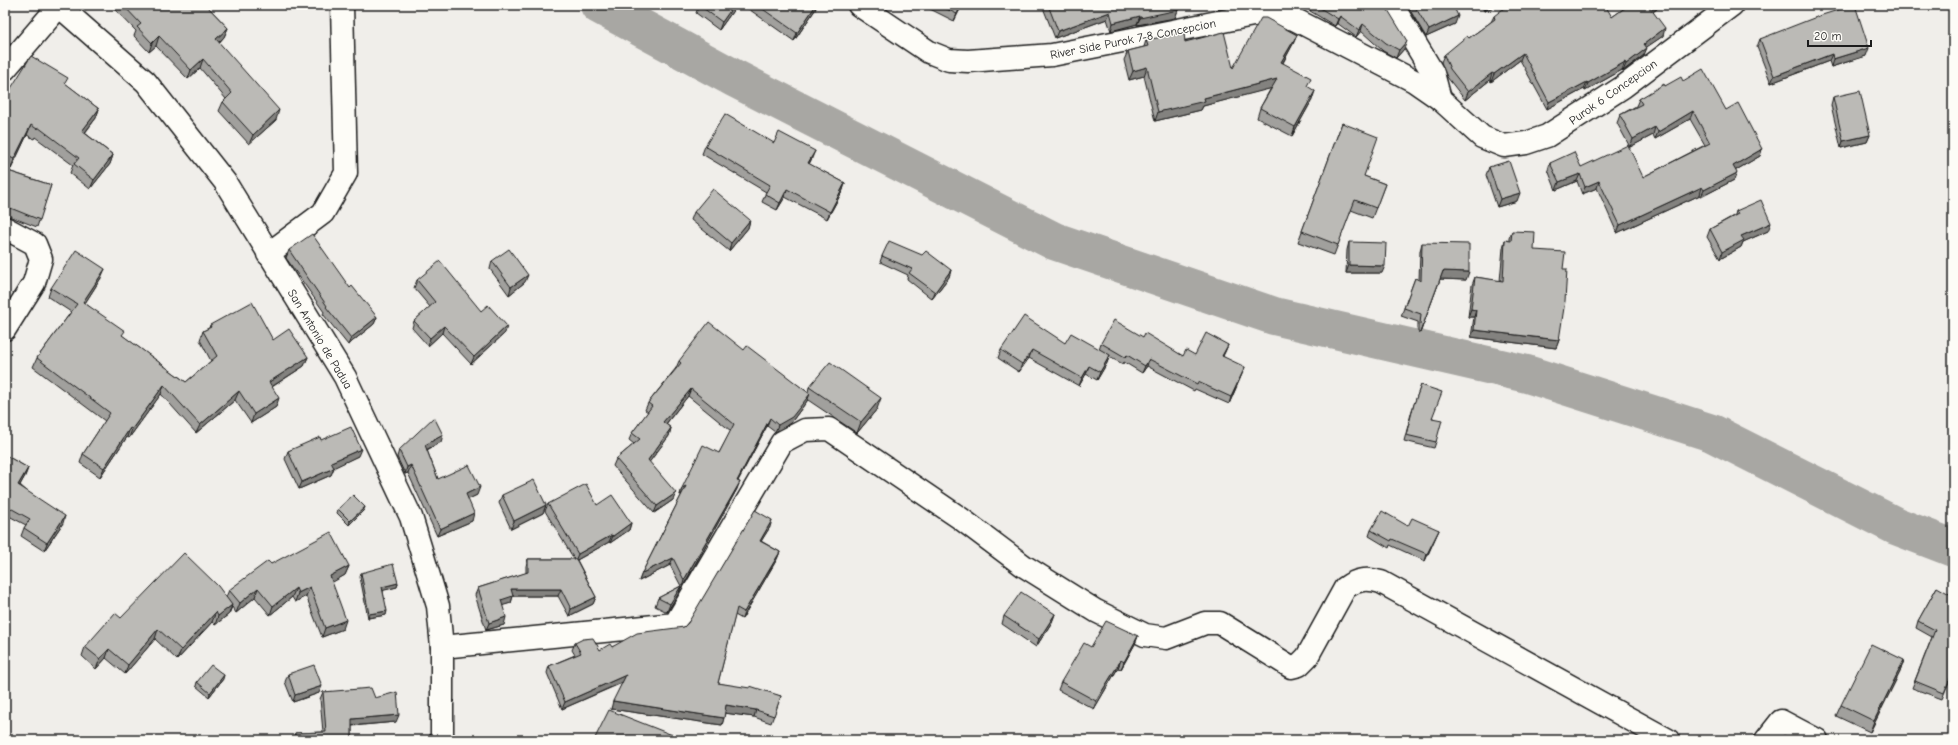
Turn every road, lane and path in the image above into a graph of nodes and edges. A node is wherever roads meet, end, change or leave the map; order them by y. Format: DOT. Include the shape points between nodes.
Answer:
graph roads {
  1 [pos="59,5"];
  2 [pos="342,5"];
  3 [pos="859,5"];
  4 [pos="1392,5"];
  5 [pos="1732,5"];
  6 [pos="5,69"];
  7 [pos="1440,99"];
  8 [pos="1482,138"];
  9 [pos="5,228"];
  10 [pos="268,254"];
  11 [pos="5,329"];
  12 [pos="442,647"];
  13 [pos="442,740"];
  14 [pos="1668,740"];
  15 [pos="1766,740"];
  16 [pos="1817,740"];
  1 -- 6 [label="street"];
  1 -- 10 [label="street, San Antonio de Padua" via="146,82 225,182"];
  2 -- 10 [label="street" via="346,173 323,213"];
  3 -- 7 [label="street, River Side Purok 7-8 Concepcion" via="929,52 949,60 968,61 1052,55 1253,15 1272,14 1301,22 1414,81"];
  4 -- 7 [label="street" via="1433,73"];
  5 -- 8 [label="street, Purok 6 Concepcion" via="1623,87 1547,136 1526,143 1504,146"];
  7 -- 8 [label="street, River Side Purok 7-8 Concepcion"];
  9 -- 11 [label="street" via="35,244 41,259 34,283"];
  10 -- 12 [label="street, San Antonio de Padua" via="345,377 411,517 438,606"];
  12 -- 13 [label="street, San Antonio de Padua"];
  12 -- 14 [label="street" via="675,624 782,442 805,430 829,429 960,518 1024,566 1096,611 1145,635 1166,638 1205,623 1220,623 1290,667 1299,665 1307,657 1345,588 1353,582 1371,579 1381,582"];
  15 -- 16 [label="street" via="1782,721"];
}
